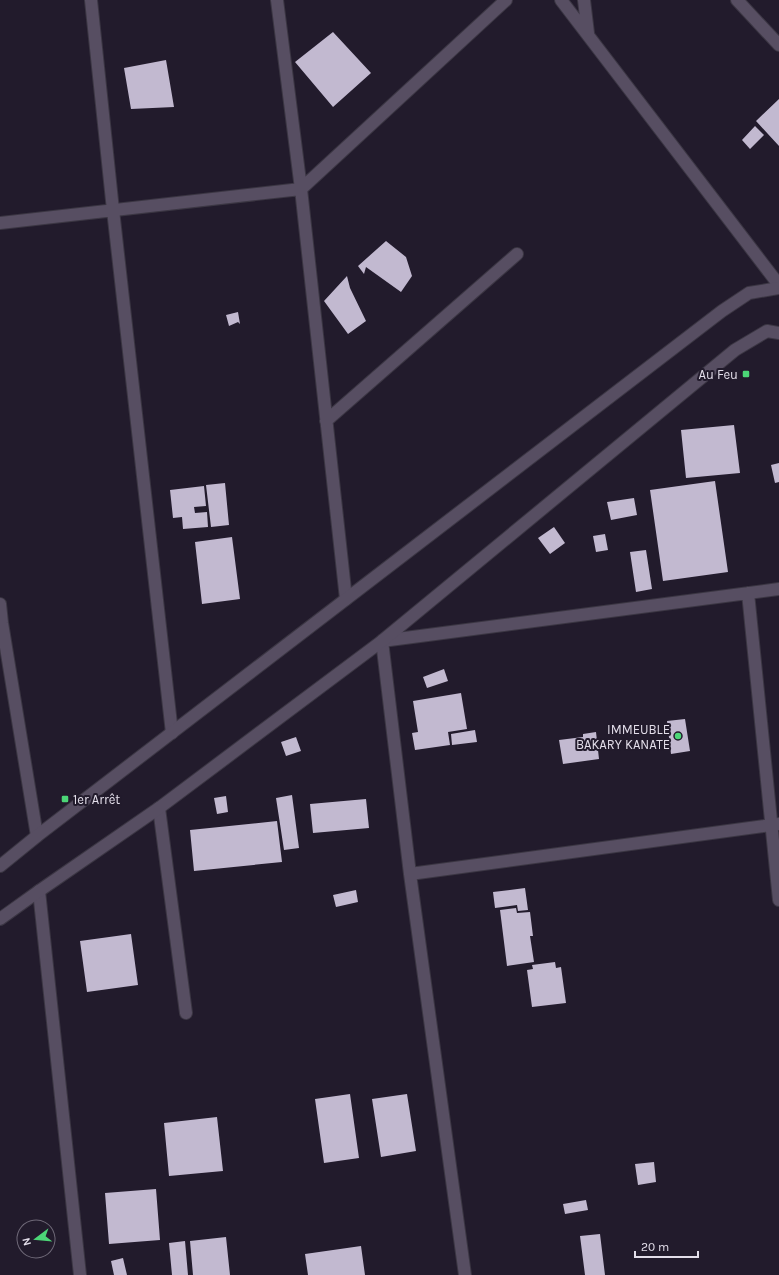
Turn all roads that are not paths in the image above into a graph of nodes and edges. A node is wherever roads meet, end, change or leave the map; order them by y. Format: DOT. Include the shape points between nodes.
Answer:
graph roads {
  1 [pos="91,0"];
  2 [pos="277,0"];
  3 [pos="506,0"];
  4 [pos="561,0"];
  5 [pos="584,0"];
  6 [pos="737,0"];
  7 [pos="588,34"];
  8 [pos="779,45"];
  9 [pos="301,189"];
  10 [pos="112,210"];
  11 [pos="0,223"];
  12 [pos="517,254"];
  13 [pos="779,286"];
  14 [pos="779,334"];
  15 [pos="326,421"];
  16 [pos="779,590"];
  17 [pos="748,593"];
  18 [pos="346,599"];
  19 [pos="0,604"];
  20 [pos="382,641"];
  21 [pos="172,733"];
  22 [pos="159,808"];
  23 [pos="775,825"];
  24 [pos="37,836"];
  25 [pos="0,866"];
  26 [pos="410,874"];
  27 [pos="39,891"];
  28 [pos="779,900"];
  29 [pos="0,919"];
  30 [pos="186,1013"];
  31 [pos="80,1275"];
  32 [pos="465,1275"];
  1 -- 10 [label="street"];
  2 -- 9 [label="street"];
  3 -- 9 [label="street"];
  4 -- 7 [label="street"];
  5 -- 7 [label="street"];
  6 -- 8 [label="street"];
  7 -- 13 [label="street"];
  9 -- 10 [label="street"];
  9 -- 15 [label="street"];
  10 -- 11 [label="street"];
  10 -- 21 [label="street"];
  12 -- 15 [label="street"];
  13 -- 18 [label="street" via="749,293 722,311"];
  14 -- 20 [label="street" via="767,331 735,350"];
  15 -- 18 [label="street"];
  16 -- 17 [label="street"];
  17 -- 20 [label="street"];
  17 -- 23 [label="street"];
  18 -- 21 [label="street"];
  19 -- 24 [label="street"];
  20 -- 22 [label="street"];
  20 -- 26 [label="street"];
  21 -- 24 [label="street"];
  22 -- 27 [label="street"];
  22 -- 30 [label="street"];
  23 -- 26 [label="street"];
  23 -- 28 [label="street"];
  24 -- 25 [label="street"];
  26 -- 32 [label="street"];
  27 -- 29 [label="street"];
  27 -- 31 [label="street"];
}
